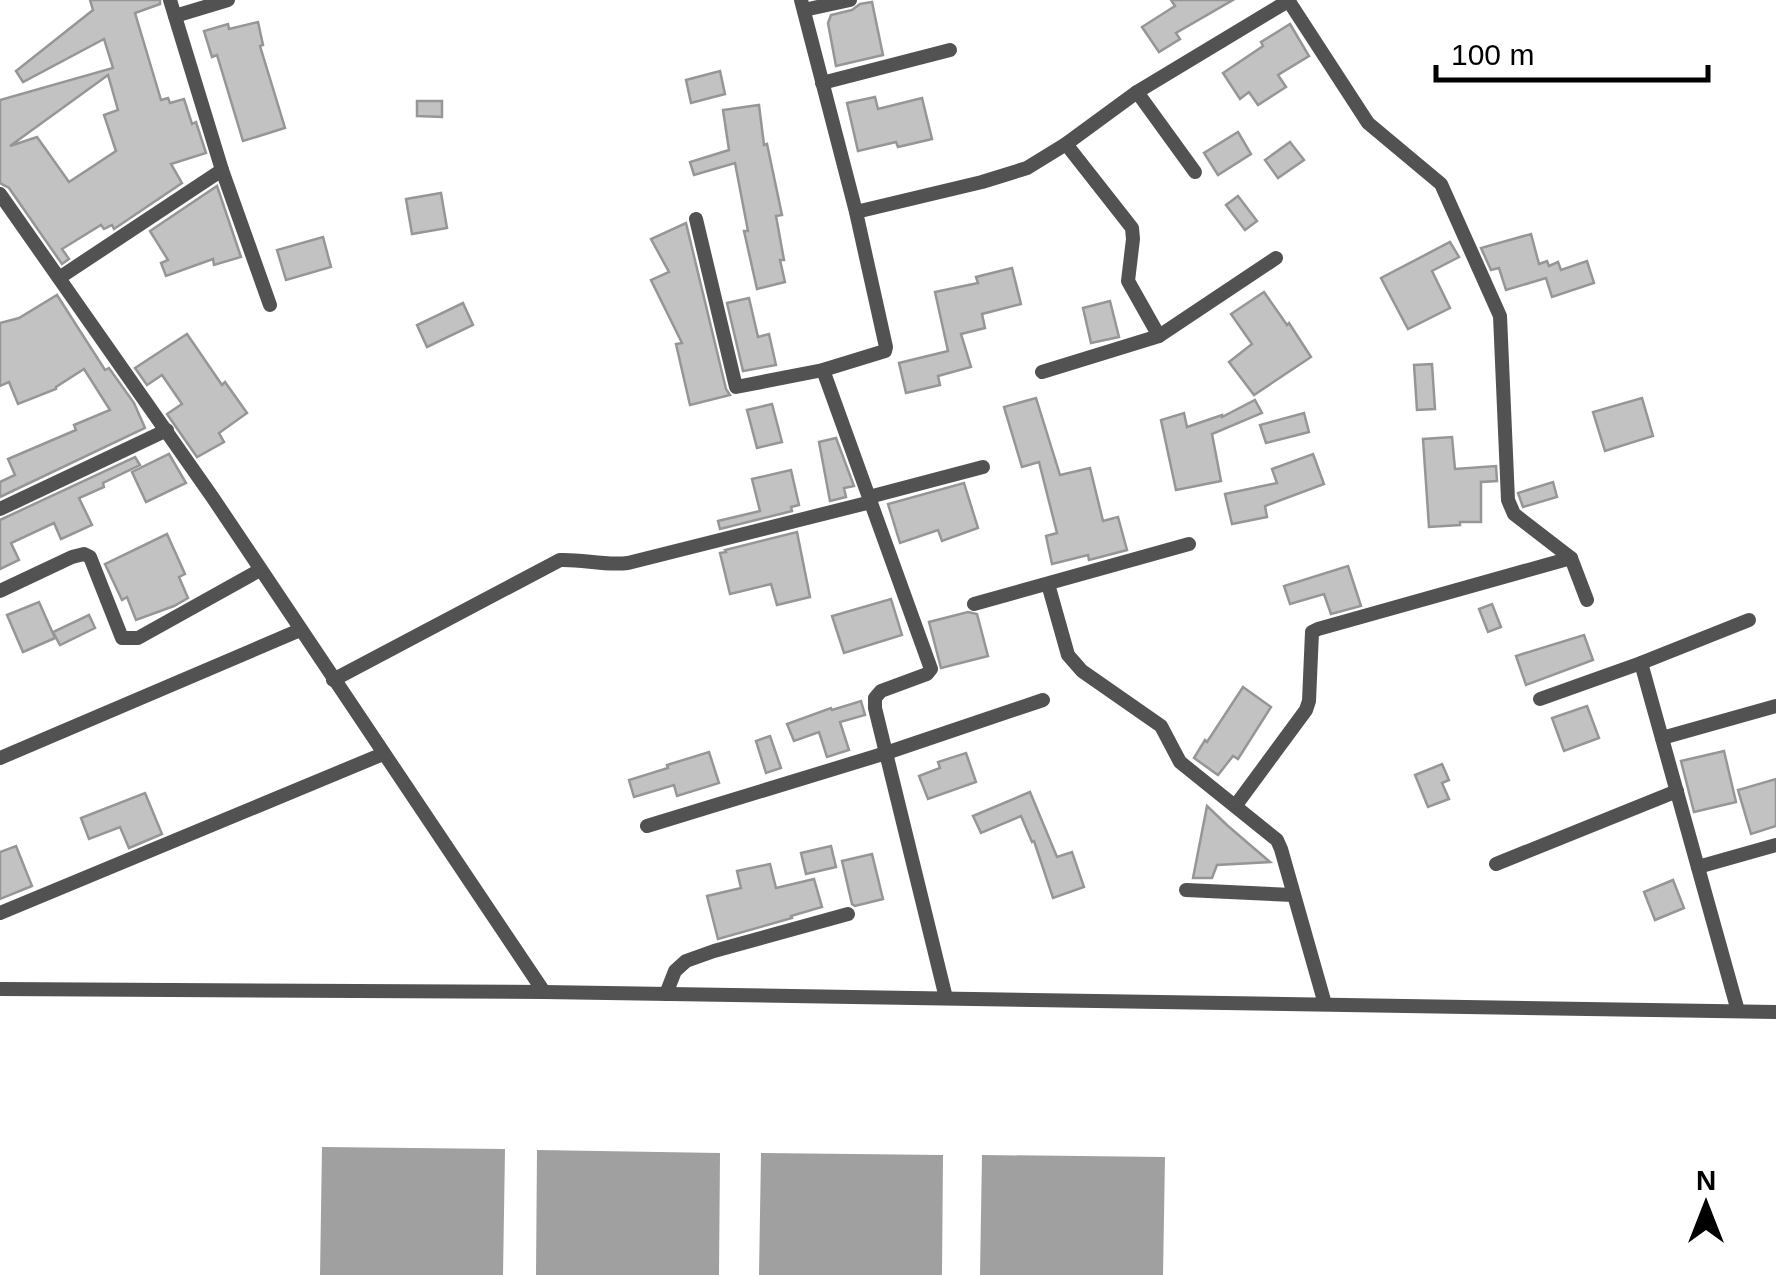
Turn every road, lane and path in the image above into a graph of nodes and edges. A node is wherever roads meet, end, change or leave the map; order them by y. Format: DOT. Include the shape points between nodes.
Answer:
graph roads {
  1 [pos="170,0"];
  2 [pos="228,0"];
  3 [pos="850,0"];
  4 [pos="1288,0"];
  5 [pos="803,5"];
  6 [pos="175,16"];
  7 [pos="950,50"];
  8 [pos="822,83"];
  9 [pos="1137,92"];
  10 [pos="1066,144"];
  11 [pos="222,170"];
  12 [pos="1194,172"];
  13 [pos="3,203"];
  14 [pos="856,212"];
  15 [pos="696,219"];
  16 [pos="1276,258"];
  17 [pos="59,278"];
  18 [pos="270,305"];
  19 [pos="1158,336"];
  20 [pos="822,370"];
  21 [pos="1042,372"];
  22 [pos="166,430"];
  23 [pos="984,467"];
  24 [pos="870,500"];
  25 [pos="0,509"];
  26 [pos="1189,544"];
  27 [pos="1571,558"];
  28 [pos="260,570"];
  29 [pos="1048,584"];
  30 [pos="0,592"];
  31 [pos="1586,600"];
  32 [pos="974,604"];
  33 [pos="1749,620"];
  34 [pos="300,630"];
  35 [pos="1641,663"];
  36 [pos="334,680"];
  37 [pos="1540,699"];
  38 [pos="1043,700"];
  39 [pos="1776,706"];
  40 [pos="1662,738"];
  41 [pos="383,754"];
  42 [pos="886,754"];
  43 [pos="0,758"];
  44 [pos="1677,791"];
  45 [pos="1236,805"];
  46 [pos="647,826"];
  47 [pos="1776,845"];
  48 [pos="1496,864"];
  49 [pos="1698,868"];
  50 [pos="1186,890"];
  51 [pos="1294,895"];
  52 [pos="0,913"];
  53 [pos="848,914"];
  54 [pos="0,989"];
  55 [pos="544,992"];
  56 [pos="666,994"];
  57 [pos="946,998"];
  58 [pos="1325,1004"];
  59 [pos="1738,1010"];
  60 [pos="1776,1012"];
  1 -- 6 [label="street"];
  2 -- 6 [label="street"];
  3 -- 5 [label="street"];
  4 -- 9 [label="street"];
  4 -- 27 [label="street" via="1368,123 1441,184 1500,316 1508,500 1514,514"];
  5 -- 8 [label="street"];
  6 -- 11 [label="street"];
  7 -- 8 [label="street"];
  8 -- 14 [label="street"];
  9 -- 10 [label="street"];
  9 -- 12 [label="street"];
  10 -- 14 [label="street" via="1028,168"];
  10 -- 19 [label="street" via="1132,228 1128,281"];
  11 -- 17 [label="street"];
  11 -- 18 [label="street"];
  13 -- 17 [label="street"];
  14 -- 20 [label="street" via="886,347"];
  15 -- 20 [label="street" via="736,386"];
  16 -- 19 [label="street"];
  17 -- 22 [label="street"];
  19 -- 21 [label="street"];
  20 -- 24 [label="street"];
  22 -- 25 [label="street"];
  22 -- 28 [label="street"];
  23 -- 24 [label="street"];
  24 -- 36 [label="street" via="628,563 560,560"];
  24 -- 42 [label="street" via="931,669 874,698"];
  26 -- 29 [label="street"];
  27 -- 31 [label="street"];
  27 -- 45 [label="street" via="1312,632 1306,710"];
  28 -- 30 [label="street" via="128,639 84,554"];
  28 -- 34 [label="street"];
  29 -- 32 [label="street"];
  29 -- 45 [label="street" via="1068,655 1161,726 1180,762"];
  33 -- 35 [label="street"];
  34 -- 36 [label="street"];
  34 -- 43 [label="street"];
  35 -- 37 [label="street"];
  35 -- 40 [label="street"];
  36 -- 41 [label="street"];
  38 -- 42 [label="street"];
  39 -- 40 [label="street"];
  40 -- 44 [label="street"];
  41 -- 52 [label="street"];
  41 -- 55 [label="street"];
  42 -- 46 [label="street"];
  42 -- 57 [label="street"];
  44 -- 48 [label="street"];
  44 -- 49 [label="street"];
  45 -- 51 [label="street" via="1276,840"];
  47 -- 49 [label="street"];
  49 -- 59 [label="street"];
  50 -- 51 [label="street"];
  51 -- 58 [label="street"];
  53 -- 56 [label="street" via="686,961"];
  54 -- 55 [label="street"];
  55 -- 56 [label="street"];
  56 -- 57 [label="street"];
  57 -- 58 [label="street"];
  58 -- 59 [label="street"];
  59 -- 60 [label="street"];
}
